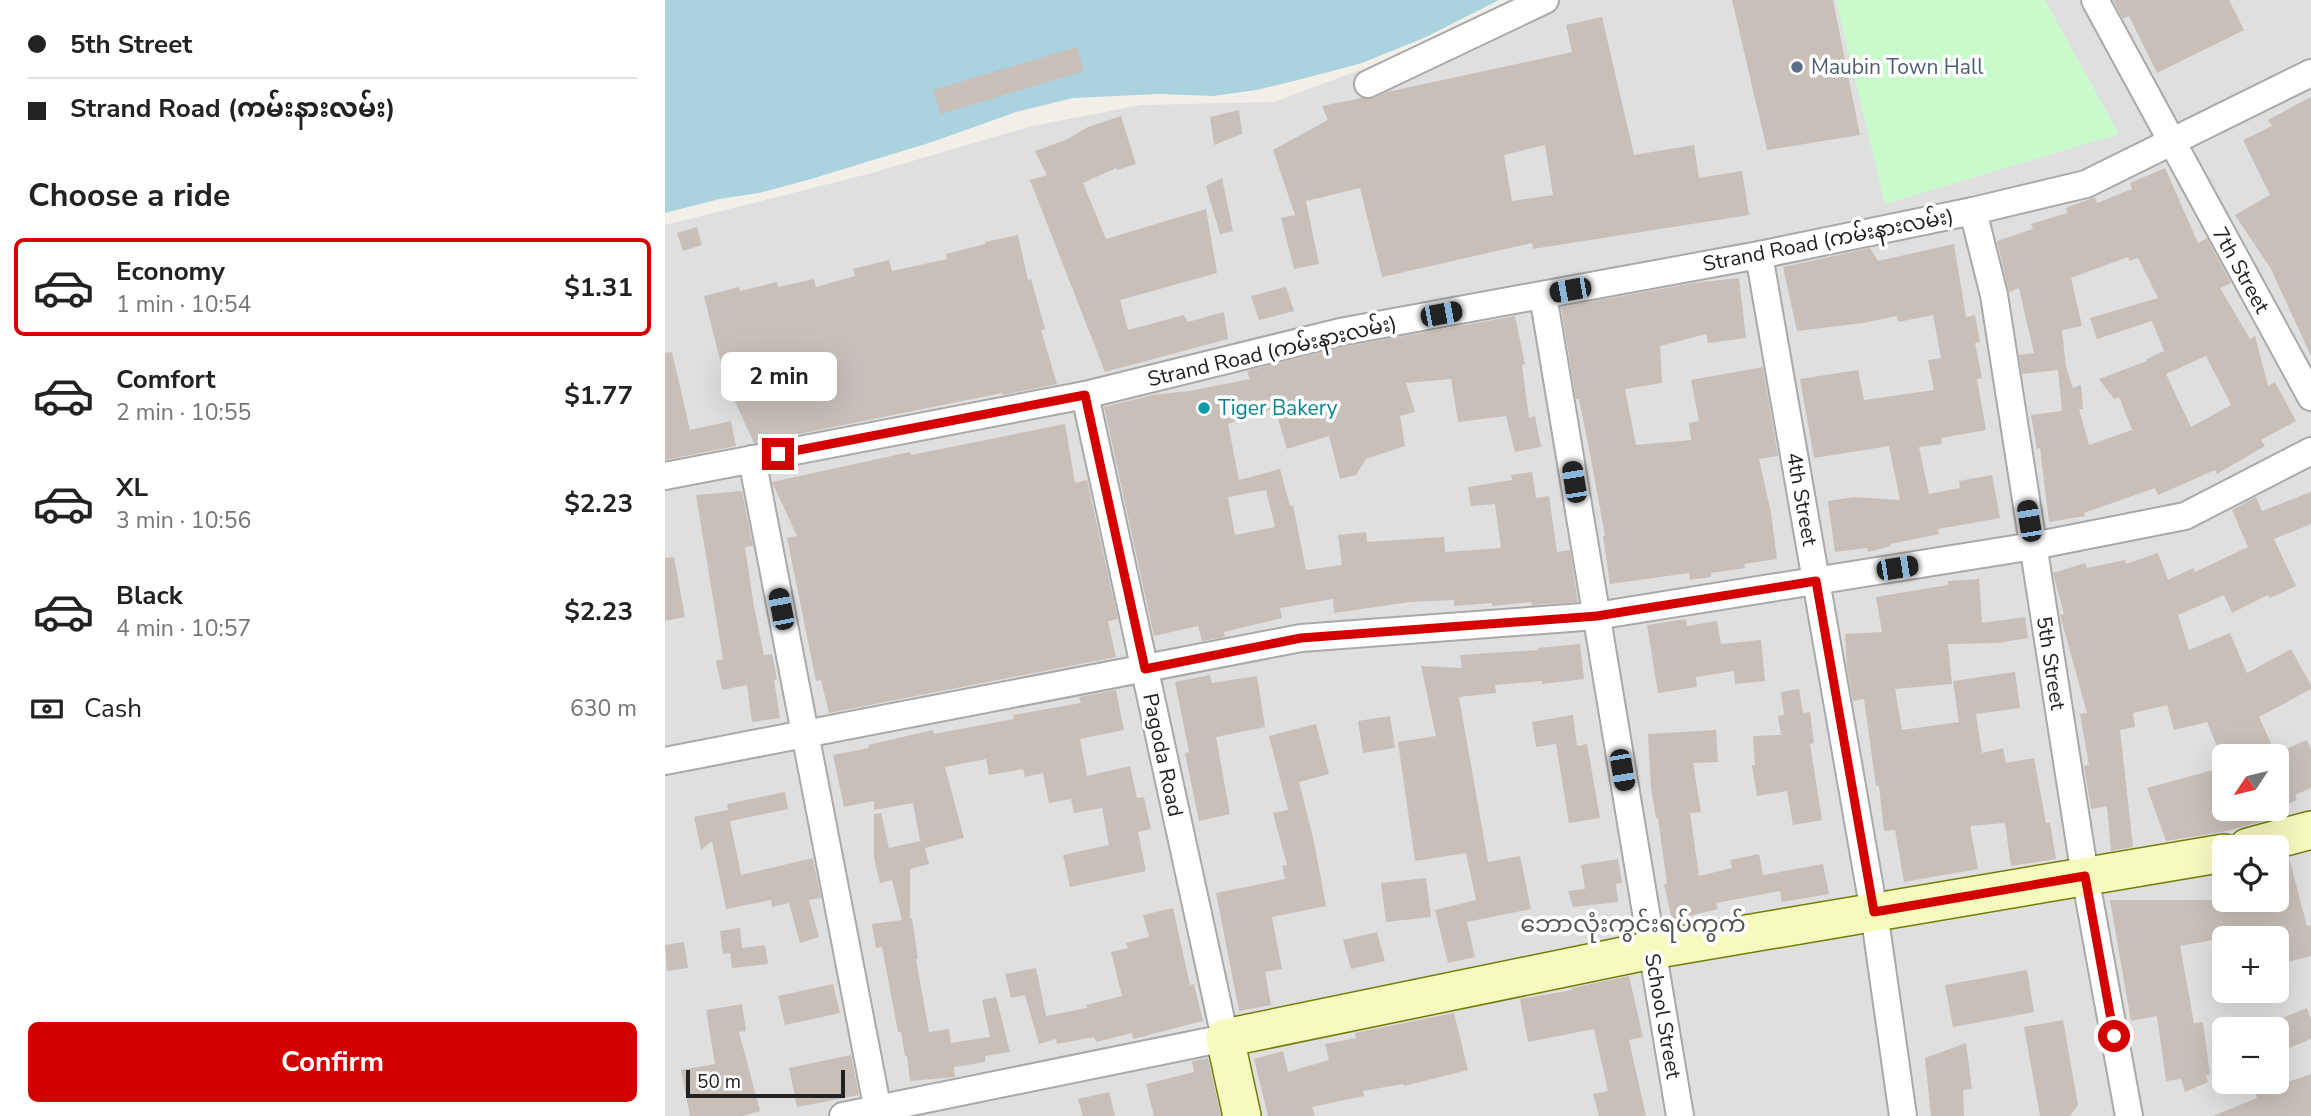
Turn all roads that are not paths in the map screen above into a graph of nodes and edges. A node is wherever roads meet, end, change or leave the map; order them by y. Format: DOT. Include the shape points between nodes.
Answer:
graph roads {
  1 [pos="1545,0"];
  2 [pos="2095,0"];
  3 [pos="2311,73"];
  4 [pos="1368,85"];
  5 [pos="2171,142"];
  6 [pos="1973,211"];
  7 [pos="1759,255"];
  8 [pos="1543,295"];
  9 [pos="1085,395"];
  10 [pos="2311,397"];
  11 [pos="2311,451"];
  12 [pos="752,459"];
  13 [pos="665,476"];
  14 [pos="2033,546"];
  15 [pos="1816,581"];
  16 [pos="1597,616"];
  17 [pos="1145,669"];
  18 [pos="805,734"];
  19 [pos="665,761"];
  20 [pos="2311,832"];
  21 [pos="2289,837"];
  22 [pos="2212,855"];
  23 [pos="2085,876"];
  24 [pos="1874,912"];
  25 [pos="1652,950"];
  26 [pos="1225,1038"];
  27 [pos="878,1112"];
  28 [pos="843,1116"];
  29 [pos="1242,1116"];
  30 [pos="1680,1116"];
  31 [pos="1903,1116"];
  32 [pos="2129,1116"];
  1 -- 4 [label="street"];
  2 -- 5 [label="street, 7th Street"];
  3 -- 5 [label="street, Strand Road (ကမ်းနားလမ်း)"];
  5 -- 6 [label="street, Strand Road (ကမ်းနားလမ်း)" via="2086,184"];
  5 -- 10 [label="street, 7th Street"];
  6 -- 7 [label="street, Strand Road (ကမ်းနားလမ်း)"];
  6 -- 14 [label="street, 5th Street" via="1994,295"];
  7 -- 8 [label="street, Strand Road (ကမ်းနားလမ်း)"];
  7 -- 15 [label="street, 4th Street"];
  8 -- 9 [label="street, Strand Road (ကမ်းနားလမ်း)" via="1340,332"];
  8 -- 16 [label="street, School Street"];
  9 -- 12 [label="street, Strand Road (ကမ်းနားလမ်း)"];
  9 -- 17 [label="street, Pagoda Road"];
  11 -- 14 [label="street" via="2185,516"];
  12 -- 13 [label="street, Strand Road (ကမ်းနားလမ်း)"];
  12 -- 18 [label="street"];
  14 -- 15 [label="street"];
  14 -- 23 [label="street, 5th Street"];
  15 -- 16 [label="street"];
  15 -- 24 [label="street, 4th Street"];
  16 -- 17 [label="street" via="1301,638"];
  16 -- 25 [label="street, School Street"];
  17 -- 18 [label="street"];
  17 -- 26 [label="street, Pagoda Road"];
  18 -- 19 [label="street"];
  18 -- 27 [label="street"];
  20 -- 21 [label="main road"];
  22 -- 23 [label="main road"];
  23 -- 24 [label="main road"];
  23 -- 32 [label="street, 5th Street"];
  24 -- 25 [label="main road"];
  24 -- 31 [label="street, 4th Street"];
  25 -- 26 [label="main road"];
  25 -- 30 [label="street, School Street"];
  26 -- 27 [label="street"];
  26 -- 29 [label="main road, Pagoda Road"];
  27 -- 28 [label="street"];
}
